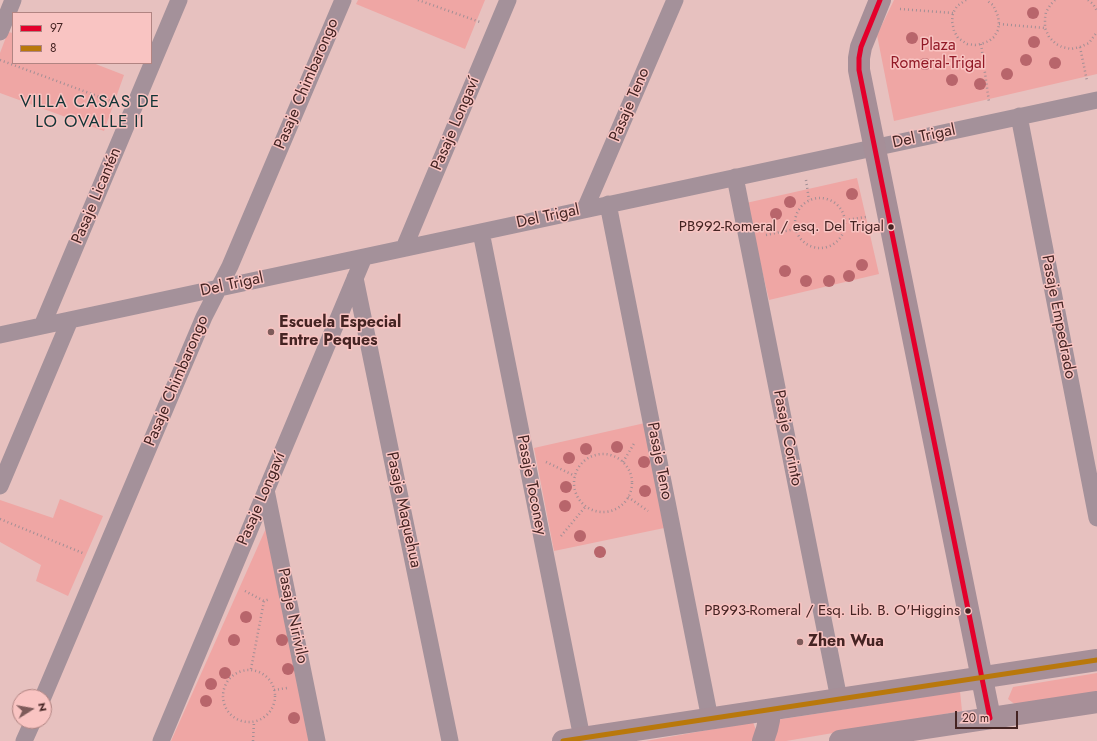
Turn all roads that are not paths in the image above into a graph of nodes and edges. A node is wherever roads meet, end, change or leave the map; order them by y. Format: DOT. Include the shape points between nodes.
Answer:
graph roads {
  1 [pos="14,0"];
  2 [pos="179,0"];
  3 [pos="343,0"];
  4 [pos="508,0"];
  5 [pos="675,0"];
  6 [pos="878,4"];
  7 [pos="0,32"];
  8 [pos="152,64"];
  9 [pos="152,64"];
  10 [pos="1097,100"];
  11 [pos="1019,116"];
  12 [pos="874,147"];
  13 [pos="735,177"];
  14 [pos="608,204"];
  15 [pos="585,209"];
  16 [pos="481,232"];
  17 [pos="404,248"];
  18 [pos="364,257"];
  19 [pos="355,278"];
  20 [pos="219,288"];
  21 [pos="70,320"];
  22 [pos="42,326"];
  23 [pos="0,335"];
  24 [pos="0,486"];
  25 [pos="266,490"];
  26 [pos="1097,518"];
  27 [pos="1097,660"];
  28 [pos="981,678"];
  29 [pos="46,689"];
  30 [pos="839,699"];
  31 [pos="1097,702"];
  32 [pos="769,710"];
  33 [pos="990,718"];
  34 [pos="710,719"];
  35 [pos="29,729"];
  36 [pos="634,736"];
  37 [pos="572,740"];
  38 [pos="24,741"];
  39 [pos="160,741"];
  40 [pos="317,741"];
  41 [pos="450,741"];
  42 [pos="763,741"];
  43 [pos="840,741"];
  1 -- 7 [label="street"];
  2 -- 8 [label="street, Pasaje Licantén"];
  3 -- 20 [label="street, Pasaje Chimbarongo"];
  4 -- 17 [label="street, Pasaje Longaví"];
  5 -- 15 [label="street, Pasaje Teno"];
  6 -- 12 [label="main road" via="859,58"];
  9 -- 22 [label="street, Pasaje Licantén"];
  10 -- 11 [label="street, Del Trigal"];
  11 -- 12 [label="street, Del Trigal"];
  11 -- 26 [label="street, Pasaje Empedrado"];
  12 -- 13 [label="street, Del Trigal"];
  12 -- 28 [label="main road"];
  13 -- 14 [label="street, Del Trigal"];
  13 -- 30 [label="street, Pasaje Corinto"];
  14 -- 15 [label="street, Del Trigal"];
  14 -- 34 [label="street, Pasaje Teno"];
  15 -- 16 [label="street, Del Trigal"];
  16 -- 17 [label="street, Del Trigal"];
  16 -- 37 [label="street, Pasaje Toconey" via="545,554"];
  17 -- 18 [label="street, Del Trigal"];
  18 -- 19 [label="street, Pasaje Longaví"];
  18 -- 20 [label="street, Del Trigal"];
  19 -- 25 [label="street, Pasaje Longaví"];
  19 -- 41 [label="street, Pasaje Maquehua"];
  20 -- 21 [label="street, Del Trigal"];
  20 -- 29 [label="street, Pasaje Chimbarongo" via="201,324"];
  21 -- 22 [label="street, Del Trigal"];
  21 -- 24 [label="street"];
  22 -- 23 [label="street, Del Trigal"];
  25 -- 39 [label="street, Pasaje Longaví"];
  25 -- 40 [label="street, Pasaje Nirivilo"];
  27 -- 28 [label="main road"];
  28 -- 30 [label="main road"];
  28 -- 33 [label="main road"];
  30 -- 32 [label="main road"];
  31 -- 33 [label="main road"];
  32 -- 34 [label="main road"];
  32 -- 42 [label="main road"];
  33 -- 43 [label="main road"];
  34 -- 36 [label="main road"];
  35 -- 38 [label="street"];
  36 -- 37 [label="main road"];
}
